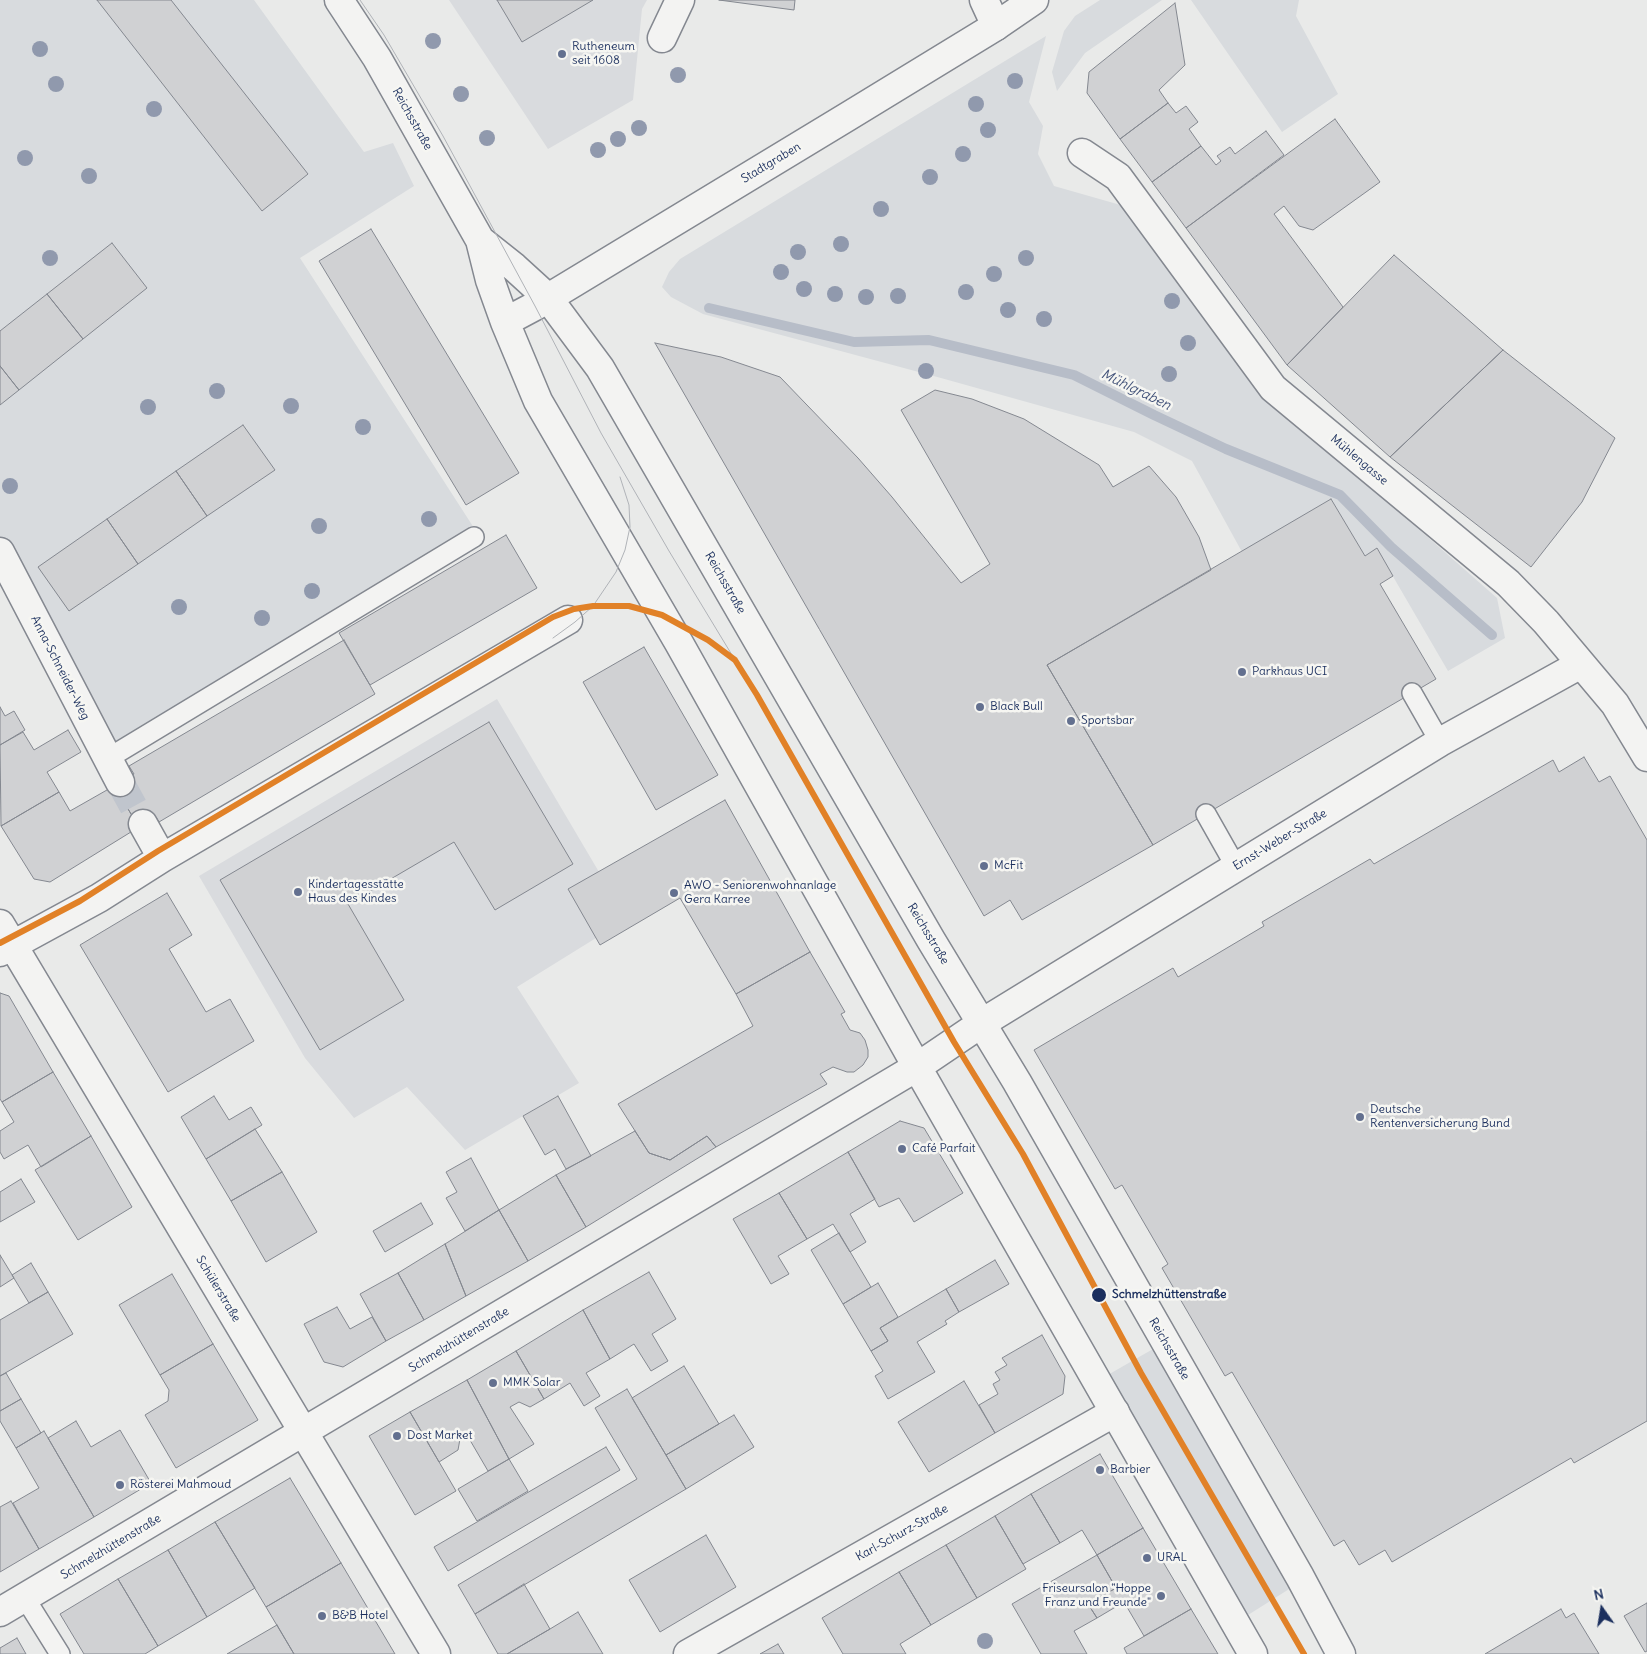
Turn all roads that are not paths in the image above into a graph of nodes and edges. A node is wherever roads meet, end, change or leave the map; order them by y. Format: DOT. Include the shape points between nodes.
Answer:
graph roads {
  1 [pos="339,0"];
  2 [pos="680,0"];
  3 [pos="984,0"];
  4 [pos="1034,0"];
  5 [pos="996,26"];
  6 [pos="662,38"];
  7 [pos="1082,153"];
  8 [pos="480,240"];
  9 [pos="548,298"];
  10 [pos="505,322"];
  11 [pos="474,537"];
  12 [pos="0,552"];
  13 [pos="568,620"];
  14 [pos="1581,664"];
  15 [pos="1412,693"];
  16 [pos="1440,742"];
  17 [pos="1647,757"];
  18 [pos="107,759"];
  19 [pos="120,782"];
  20 [pos="1206,814"];
  21 [pos="144,824"];
  22 [pos="162,858"];
  23 [pos="1236,867"];
  24 [pos="4,940"];
  25 [pos="982,1023"];
  26 [pos="917,1067"];
  27 [pos="1116,1412"];
  28 [pos="304,1432"];
  29 [pos="25,1598"];
  30 [pos="0,1612"];
  31 [pos="60,1654"];
  32 [pos="436,1654"];
  33 [pos="688,1654"];
  34 [pos="1253,1654"];
  35 [pos="1341,1654"];
  1 -- 8 [label="street, Reichsstraße" via="377,58"];
  2 -- 6 [label="street"];
  3 -- 5 [label="street"];
  4 -- 5 [label="street, Stadtgraben"];
  5 -- 9 [label="street, Stadtgraben"];
  7 -- 14 [label="street, Mühlengasse" via="1118,177 1273,388 1508,583"];
  8 -- 9 [label="street, Reichsstraße"];
  8 -- 10 [label="street, Reichsstraße"];
  9 -- 10 [label="street, Stadtgraben"];
  9 -- 25 [label="street, Reichsstraße" via="600,368"];
  10 -- 26 [label="street, Reichsstraße" via="538,401"];
  11 -- 18 [label="lane"];
  12 -- 18 [label="street, Anna-Schneider-Weg"];
  13 -- 22 [label="street"];
  14 -- 16 [label="street, Ernst-Weber-Straße"];
  14 -- 17 [label="street, Mühlengasse" via="1615,704"];
  15 -- 16 [label="lane"];
  16 -- 23 [label="street, Ernst-Weber-Straße"];
  18 -- 19 [label="street, Anna-Schneider-Weg"];
  20 -- 23 [label="lane"];
  21 -- 22 [label="street"];
  22 -- 24 [label="street" via="99,898"];
  23 -- 25 [label="street, Ernst-Weber-Straße"];
  24 -- 28 [label="street, Schülerstraße"];
  25 -- 26 [label="street, Ernst-Weber-Straße"];
  25 -- 35 [label="street, Reichsstraße"];
  26 -- 27 [label="street, Reichsstraße"];
  26 -- 28 [label="street, Schmelzhüttenstraße"];
  27 -- 33 [label="street, Karl-Schurz-Straße"];
  27 -- 34 [label="street, Reichsstraße"];
  28 -- 29 [label="street, Schmelzhüttenstraße"];
  28 -- 32 [label="street, Schülerstraße"];
  29 -- 30 [label="street, Schmelzhüttenstraße"];
  29 -- 31 [label="lane"];
}
